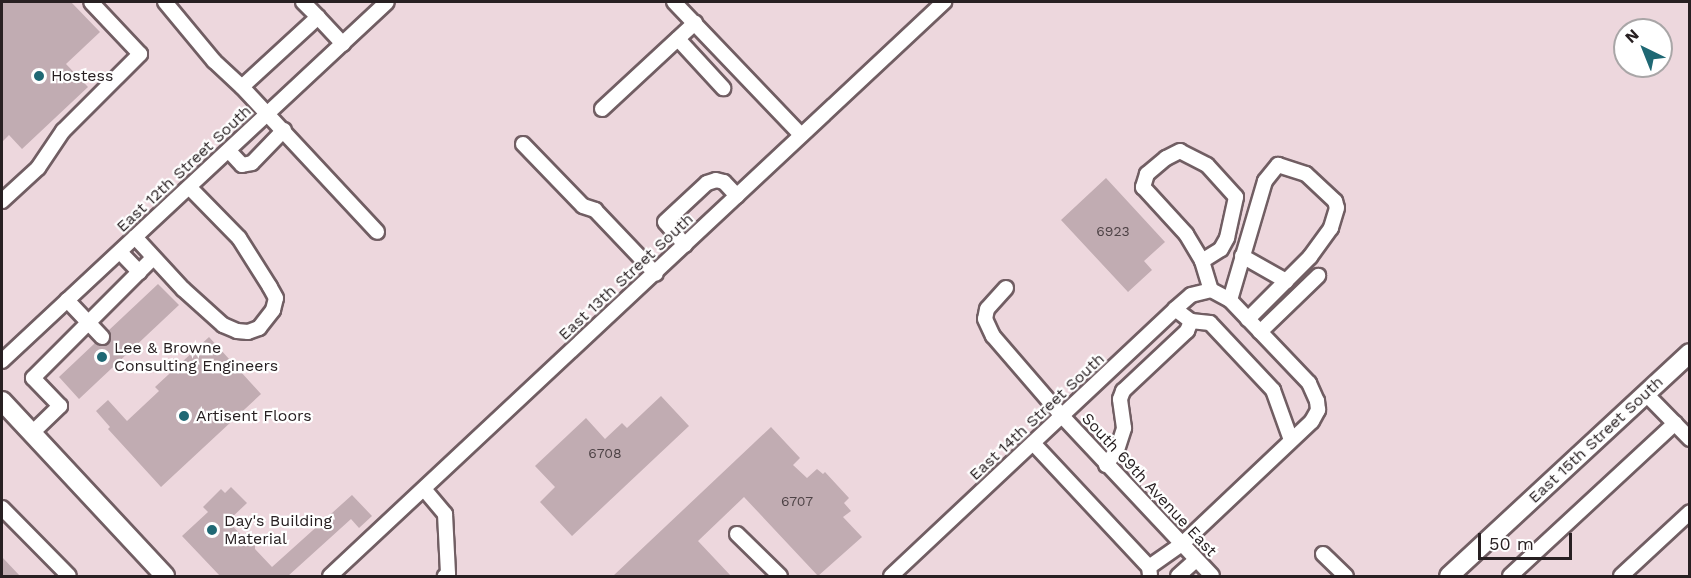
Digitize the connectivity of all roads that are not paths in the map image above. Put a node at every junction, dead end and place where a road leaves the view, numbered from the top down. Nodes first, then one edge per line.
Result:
1 (91, 2) edge
2 (165, 2) edge
3 (303, 2) edge
4 (387, 2) edge
5 (675, 2) edge
6 (935, 4) edge
7 (318, 17) junction
8 (695, 23) junction
9 (678, 39) junction
10 (343, 44) junction
11 (242, 87) junction
12 (723, 88) dead end
13 (602, 109) dead end
14 (268, 113) junction
15 (284, 130) junction
16 (801, 135) junction
17 (523, 144) dead end
18 (229, 151) junction
19 (189, 187) junction
20 (737, 196) junction
21 (2, 201) edge
22 (377, 232) dead end
23 (135, 237) junction
24 (685, 246) junction
25 (120, 252) junction
26 (1242, 256) junction
27 (153, 258) junction
28 (1202, 261) junction
29 (140, 272) junction
30 (656, 274) junction
31 (1318, 276) dead end
32 (1286, 281) junction
33 (1006, 288) dead end
34 (1211, 290) junction
35 (67, 300) junction
36 (1230, 300) junction
37 (1175, 309) junction
38 (1248, 319) junction
39 (1191, 321) junction
40 (90, 324) junction
41 (1260, 332) junction
42 (102, 337) dead end
43 (1689, 353) edge
44 (2, 361) edge
45 (1103, 377) junction
46 (1123, 391) junction
47 (1646, 394) junction
48 (2, 401) edge
49 (1062, 416) junction
50 (1675, 423) junction
51 (32, 433) junction
52 (1689, 439) edge
53 (1291, 440) junction
54 (1033, 443) junction
55 (1106, 465) junction
56 (424, 489) junction
57 (2, 508) edge
58 (1689, 512) edge
59 (736, 534) dead end
60 (1181, 545) junction
61 (1323, 554) dead end
62 (1196, 560) junction
63 (1150, 572) edge
64 (69, 576) edge
65 (165, 576) edge
66 (330, 576) edge
67 (445, 576) edge
68 (780, 576) edge
69 (891, 576) edge
70 (1178, 576) edge
71 (1212, 576) edge
72 (1347, 576) edge
73 (1449, 576) edge
74 (1510, 576) edge
75 (1621, 576) edge

1 - 21 street
2 - 11 street
3 - 7 street
4 - 10 street, East 12th Street South
5 - 8 street
6 - 16 street, East 13th Street South
7 - 10 street
7 - 11 street
8 - 9 street
8 - 16 street
9 - 12 street
9 - 13 street
10 - 14 street, East 12th Street South
11 - 14 street
14 - 15 street
14 - 18 street, East 12th Street South
15 - 18 street
15 - 22 street
16 - 20 street, East 13th Street South
17 - 30 street
18 - 19 street, East 12th Street South
19 - 23 street, East 12th Street South
19 - 27 street
20 - 24 street, East 13th Street South
20 - 24 street
23 - 25 street, East 12th Street South
23 - 27 street
24 - 30 street, East 13th Street South
25 - 29 street
25 - 35 street, East 12th Street South
26 - 32 street
26 - 32 street
26 - 36 street
27 - 29 street
28 - 28 street
28 - 34 street
29 - 40 street
30 - 56 street, East 13th Street South
31 - 41 street
32 - 38 street
33 - 49 street, South 69th Avenue East
34 - 36 street
34 - 37 street, East 14th Street South
35 - 40 street
35 - 44 street, East 12th Street South
36 - 38 street
37 - 39 street
37 - 45 street, East 14th Street South
38 - 41 street
39 - 46 street
39 - 53 street
40 - 42 street
40 - 51 street
41 - 53 street
43 - 47 main road, East 15th Street South
45 - 46 street
45 - 49 street, East 14th Street South
46 - 55 street
47 - 50 street
47 - 73 main road, East 15th Street South
48 - 51 main road
49 - 54 street, East 14th Street South
49 - 55 street, South 69th Avenue East
50 - 52 street
50 - 74 street
51 - 65 main road
53 - 60 street
54 - 63 street
54 - 69 street, East 14th Street South
55 - 60 street, South 69th Avenue East
56 - 66 street, East 13th Street South
56 - 67 street
57 - 64 street
58 - 75 street
59 - 68 street
60 - 62 street, South 69th Avenue East
60 - 63 street
61 - 72 street
62 - 70 street
62 - 71 street, South 69th Avenue East

